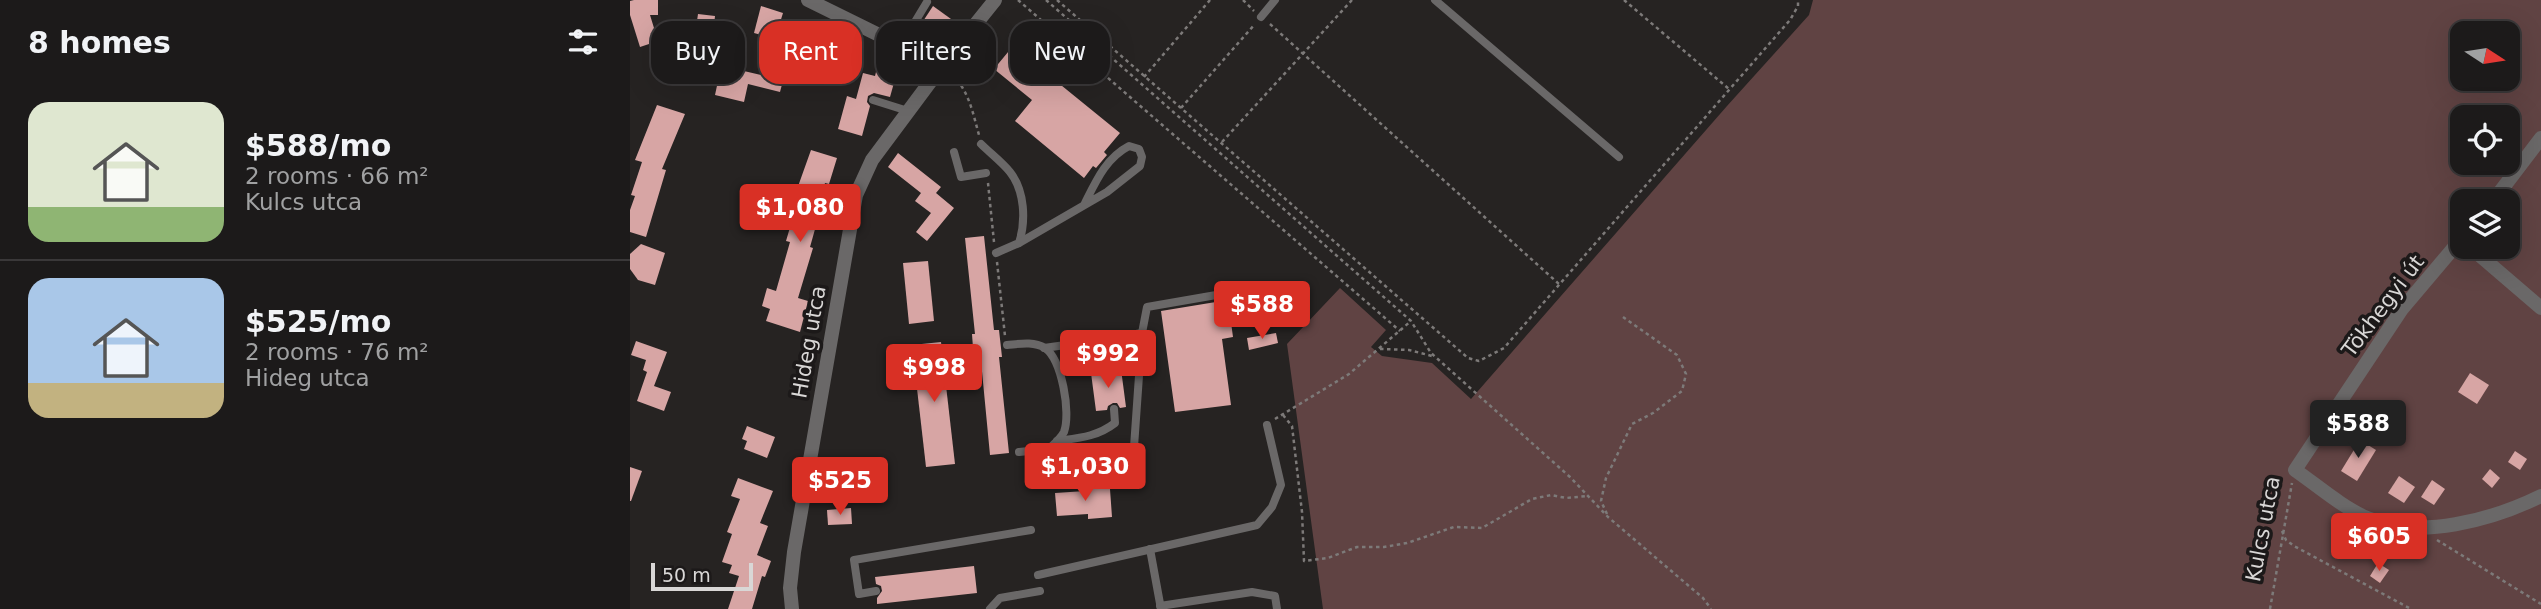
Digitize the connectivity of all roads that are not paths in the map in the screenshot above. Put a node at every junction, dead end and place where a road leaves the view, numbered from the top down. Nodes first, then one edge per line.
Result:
1 (808, 0) edge
2 (995, 0) edge
3 (1275, 0) edge
4 (1435, 0) edge
5 (927, 2) dead end
6 (1261, 17) road end
7 (916, 21) edge
8 (978, 21) edge
9 (876, 33) edge
10 (928, 84) edge
11 (873, 100) dead end
12 (908, 111) junction
13 (2541, 138) edge
14 (981, 144) road end
15 (954, 152) dead end
16 (1619, 157) dead end
17 (986, 173) road end
18 (2502, 189) edge
19 (1085, 203) junction
20 (1019, 243) junction
21 (996, 253) road end
22 (2450, 256) edge
23 (2485, 259) edge
24 (1245, 289) dead end
25 (2541, 307) edge
26 (1142, 333) junction
27 (1101, 340) junction
28 (1006, 345) road end
29 (1044, 348) junction
30 (1108, 371) dead end
31 (1114, 409) dead end
32 (1266, 425) road end
33 (1057, 441) junction
34 (1134, 447) junction
35 (1049, 449) junction
36 (1019, 452) dead end
37 (1079, 463) junction
38 (2295, 470) joint
39 (2541, 496) edge
40 (1031, 530) dead end
41 (1150, 549) junction
42 (1038, 575) dead end
43 (876, 591) dead end
44 (1040, 591) dead end
45 (1160, 607) edge
46 (792, 609) edge
47 (990, 609) edge
48 (1277, 609) edge

1 - 9 street
2 - 8 street, Hideg utca
3 - 6 lane
4 - 16 lane
5 - 7 lane
10 - 12 street, Hideg utca
11 - 12 lane
12 - 46 street, Hideg utca
13 - 18 street
14 - 20 lane
15 - 17 lane
19 - 19 lane
19 - 20 lane
20 - 21 lane
22 - 38 street, Tökhegyi út
23 - 25 street, Tökhegyi út
24 - 26 lane
26 - 27 lane
26 - 34 lane
27 - 29 lane
27 - 30 lane
28 - 29 lane
29 - 33 lane
31 - 33 lane
32 - 41 lane
33 - 35 lane
34 - 37 lane
34 - 37 lane
35 - 36 lane
35 - 37 lane
38 - 39 street, Kulcs utca
40 - 43 lane
41 - 42 lane
41 - 45 lane
44 - 47 lane
45 - 48 lane

